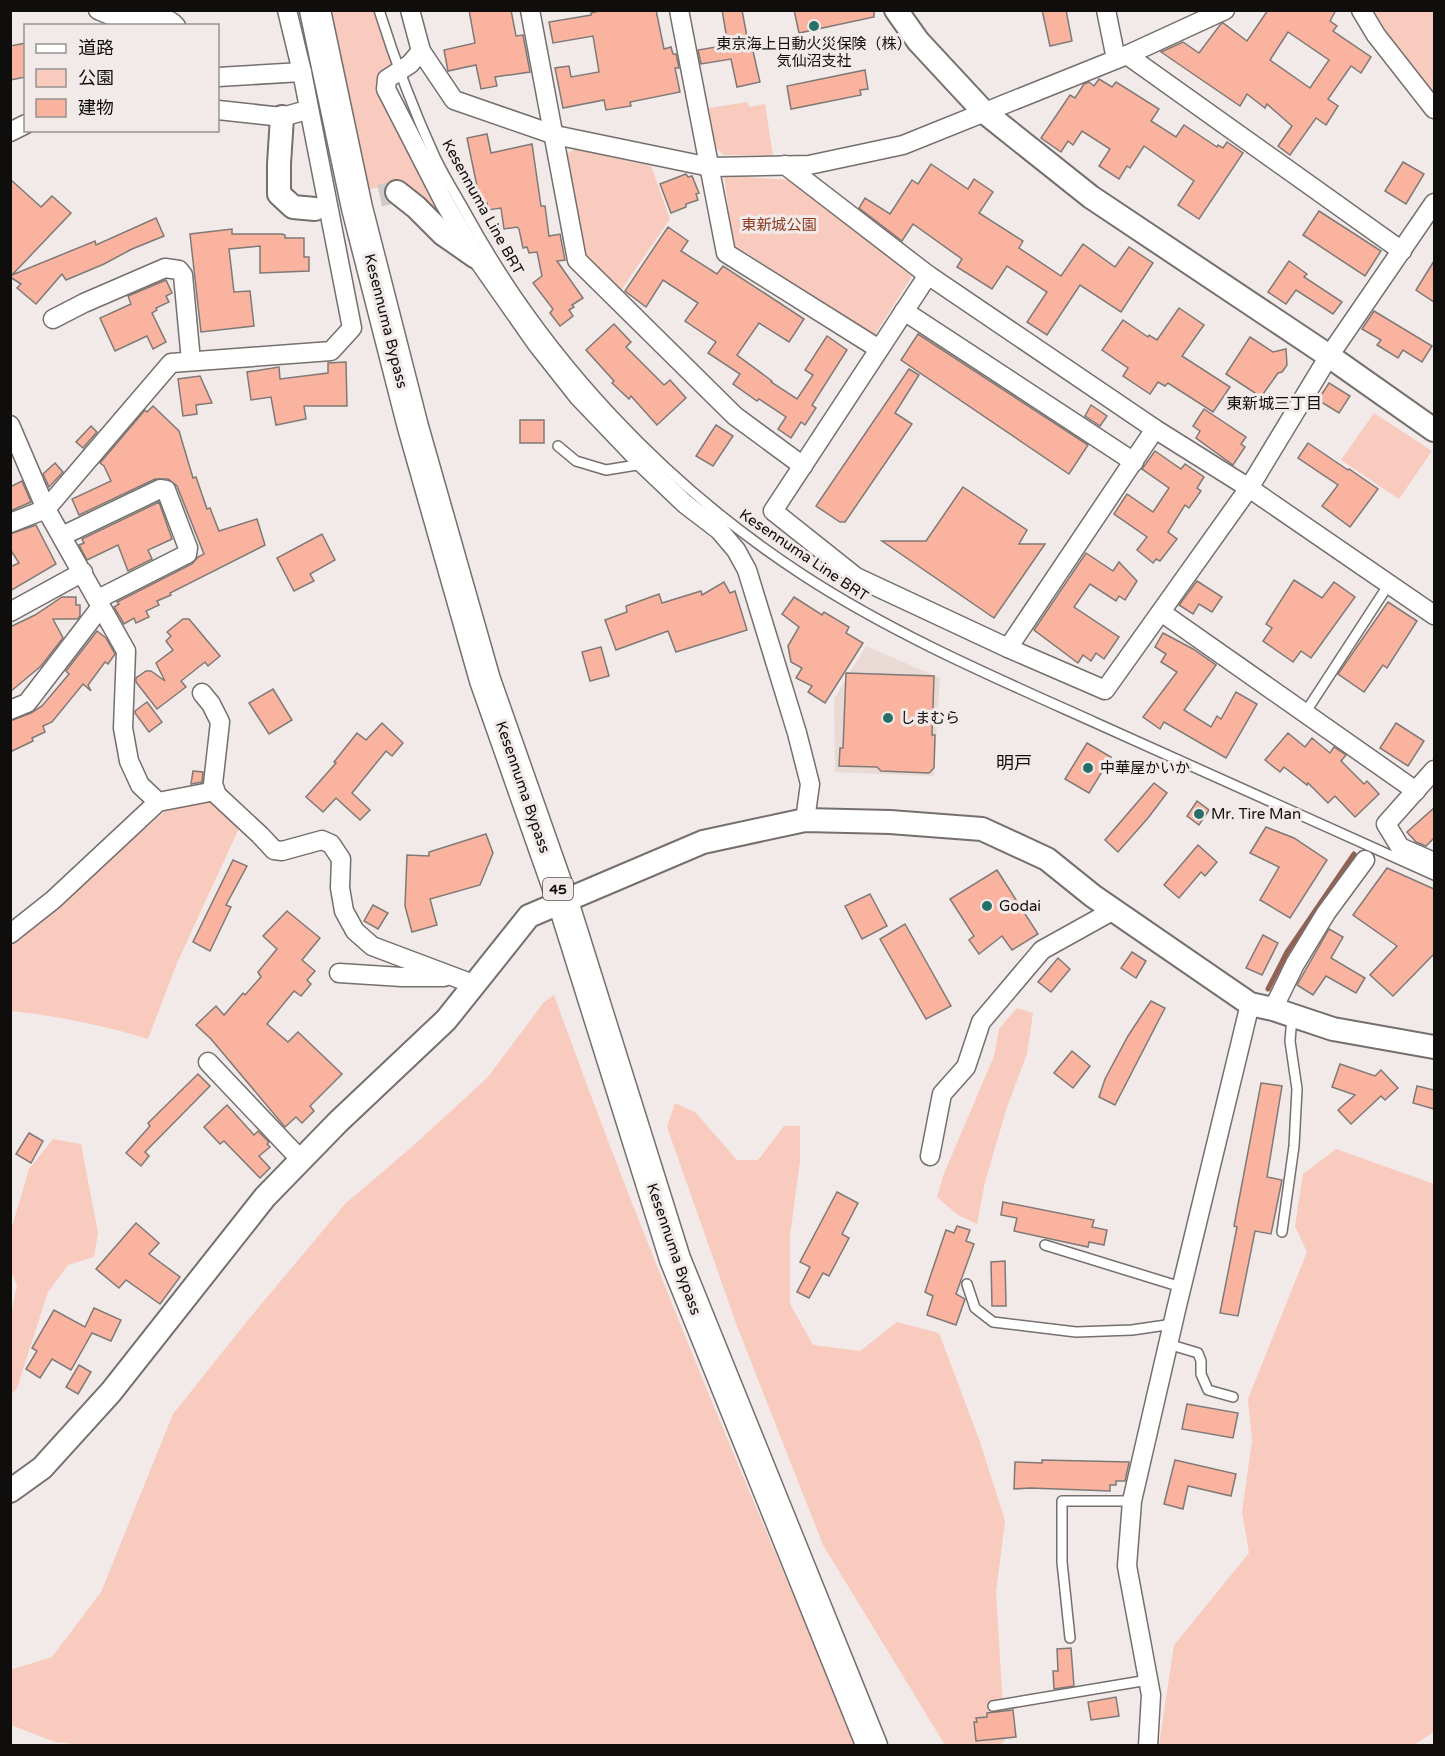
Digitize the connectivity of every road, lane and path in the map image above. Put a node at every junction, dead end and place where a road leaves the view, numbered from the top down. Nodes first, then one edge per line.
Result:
1 (98, 10) edge
2 (287, 10) edge
3 (315, 10) edge
4 (380, 10) edge
5 (410, 10) edge
6 (530, 10) edge
7 (679, 10) edge
8 (896, 10) edge
9 (1106, 10) edge
10 (1225, 10) edge
11 (1361, 10) edge
12 (175, 24) edge
13 (421, 51) junction
14 (1122, 57) junction
15 (399, 70) junction
16 (302, 72) junction
17 (219, 76) edge
18 (1434, 109) edge
19 (308, 110) junction
20 (219, 111) edge
21 (983, 111) junction
22 (282, 117) junction
23 (24, 125) edge
24 (10, 132) edge
25 (555, 135) junction
26 (785, 165) junction
27 (710, 167) junction
28 (397, 192) dead end
29 (1434, 203) edge
30 (315, 209) tunnel mouth
31 (1402, 251) junction
32 (476, 257) junction
33 (928, 275) junction
34 (904, 311) junction
35 (53, 320) dead end
36 (879, 349) junction
37 (1329, 356) junction
38 (192, 361) junction
39 (10, 425) edge
40 (1155, 429) junction
41 (1434, 430) edge
42 (558, 446) dead end
43 (1134, 462) junction
44 (644, 464) junction
45 (803, 465) junction
46 (1249, 488) junction
47 (46, 509) junction
48 (10, 523) edge
49 (62, 536) junction
50 (82, 572) junction
51 (1389, 584) junction
52 (99, 604) junction
53 (10, 612) edge
54 (1161, 612) junction
55 (1434, 615) edge
56 (1008, 648) junction
57 (202, 693) dead end
58 (10, 710) edge
59 (1305, 713) junction
60 (1434, 770) edge
61 (215, 791) junction
62 (1416, 791) junction
63 (158, 802) junction
64 (805, 820) junction
65 (1365, 860) dead end
66 (1434, 862) edge
67 (1434, 875) edge
68 (563, 902) junction
69 (1114, 910) junction
70 (10, 934) edge
71 (339, 973) dead end
72 (464, 981) junction
73 (1250, 1004) junction
74 (1283, 1012) junction
75 (1434, 1047) edge
76 (208, 1062) dead end
77 (930, 1156) dead end
78 (301, 1160) junction
79 (1282, 1232) dead end
80 (1045, 1245) dead end
81 (967, 1284) dead end
82 (1181, 1287) junction
83 (1173, 1324) junction
84 (1168, 1344) junction
85 (1233, 1397) dead end
86 (10, 1491) edge
87 (1132, 1501) junction
88 (1070, 1638) dead end
89 (1148, 1680) junction
90 (993, 1706) dead end
91 (872, 1746) edge
92 (1148, 1746) edge

1 - 12 street
2 - 16 street
3 - 68 highway, Kesennuma Bypass / 45
4 - 15 lane, Kesennuma Line BRT
5 - 13 street
6 - 25 street
7 - 27 street
8 - 21 street
9 - 14 street
10 - 14 street
11 - 18 street
13 - 15 street
13 - 25 street
14 - 21 street
14 - 31 street
15 - 32 street
15 - 67 lane, Kesennuma Line BRT
16 - 17 street
16 - 19 street
19 - 22 street
19 - 38 street
20 - 22 street
21 - 26 street
21 - 37 street
22 - 30 street
23 - 24 street
25 - 27 street
25 - 45 street
26 - 27 street
26 - 33 street
27 - 36 street
28 - 32 street
29 - 31 street
31 - 37 street
32 - 44 street
33 - 34 street
33 - 40 street
34 - 36 street
34 - 43 street
35 - 38 street
36 - 45 street
37 - 41 street
37 - 46 street
38 - 47 street
39 - 47 street
40 - 43 street
40 - 46 street
42 - 44 lane
43 - 56 street
44 - 64 street
45 - 56 street
46 - 51 street
46 - 54 street
47 - 48 street
47 - 49 street
49 - 50 street
49 - 52 street
50 - 52 street
50 - 53 street
51 - 55 street
51 - 59 lane
52 - 58 street
52 - 63 street
54 - 56 street
54 - 59 street
57 - 61 street
59 - 62 street
60 - 62 street
61 - 63 street
61 - 72 street
62 - 66 street
63 - 70 street
64 - 68 street
64 - 69 street
65 - 74 street
68 - 72 street
68 - 91 highway, Kesennuma Bypass / 45
69 - 73 street
69 - 77 street
71 - 72 street
72 - 78 street
73 - 74 street
73 - 82 street
74 - 75 street
74 - 79 lane
76 - 78 street
78 - 86 street
80 - 82 lane
81 - 83 lane
82 - 83 street
83 - 84 street
84 - 85 lane
84 - 87 street
87 - 88 lane
87 - 89 street
89 - 90 lane
89 - 92 street

